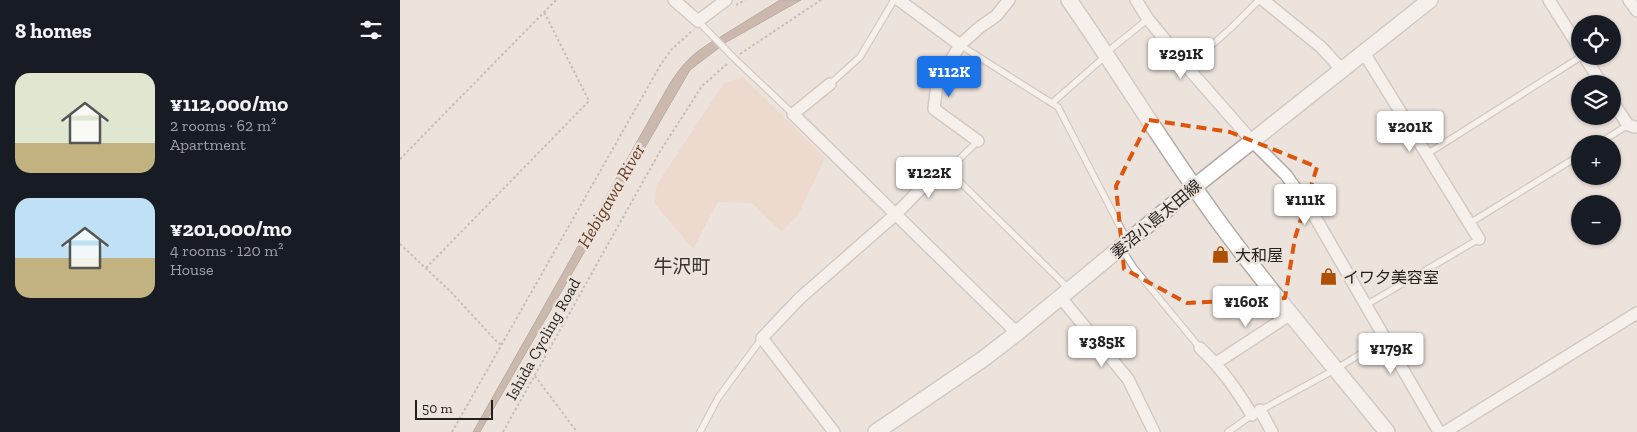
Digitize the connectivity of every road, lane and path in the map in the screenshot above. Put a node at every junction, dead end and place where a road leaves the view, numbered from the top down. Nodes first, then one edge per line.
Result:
1 (556, 0) edge
2 (674, 0) edge
3 (726, 0) edge
4 (821, 0) edge
5 (894, 0) edge
6 (899, 0) edge
7 (1009, 0) edge
8 (1069, 0) edge
9 (1136, 0) edge
10 (1259, 0) edge
11 (1430, 0) edge
12 (1549, 0) edge
13 (1629, 0) edge
14 (544, 12) junction
15 (1637, 12) edge
16 (1148, 19) junction
17 (701, 25) junction
18 (1571, 35) edge
19 (960, 45) junction
20 (1364, 53) junction
21 (1106, 54) junction
22 (732, 57) junction
23 (1571, 64) edge
24 (1186, 67) junction
25 (1342, 70) junction
26 (830, 84) joint
27 (1052, 103) junction
28 (1621, 112) edge
29 (793, 114) junction
30 (1634, 128) edge
31 (1618, 135) edge
32 (978, 141) joint
33 (1252, 141) junction
34 (1427, 154) junction
35 (400, 159) edge
36 (1571, 161) edge
37 (945, 168) junction
38 (1194, 187) junction
39 (896, 214) junction
40 (1470, 223) junction
41 (1479, 239) joint
42 (400, 244) edge
43 (1124, 245) junction
44 (426, 268) junction
45 (1066, 294) junction
46 (1366, 305) junction
47 (1637, 313) edge
48 (1291, 314) junction
49 (1017, 333) junction
50 (762, 338) junction
51 (1385, 339) junction
52 (502, 345) junction
53 (1200, 348) joint
54 (1216, 363) junction
55 (1336, 369) junction
56 (535, 376) junction
57 (1256, 413) junction
58 (452, 432) edge
59 (504, 432) edge
60 (577, 432) edge
61 (700, 432) edge
62 (834, 432) edge
63 (876, 432) edge
64 (1154, 432) edge
65 (1228, 432) edge
66 (1272, 432) edge
67 (1387, 432) edge
68 (1439, 432) edge
69 (1445, 432) edge

1 - 14 path
2 - 17 street
3 - 17 street
4 - 22 path, Ishida Cycling Road
5 - 26 lane
6 - 19 street
7 - 19 street
8 - 21 main road
9 - 16 street
10 - 24 lane
10 - 25 street
11 - 20 main road, 妻沼小島太田線
12 - 18 street
13 - 15 street
14 - 35 path
14 - 44 path
16 - 21 lane
16 - 24 street
17 - 22 lane
17 - 52 path
19 - 27 lane
19 - 32 street
20 - 25 main road, 妻沼小島太田線
20 - 34 street
21 - 27 lane
21 - 38 main road
22 - 29 lane
22 - 56 path, Ishida Cycling Road
23 - 34 lane
24 - 33 street
25 - 33 main road, 妻沼小島太田線
26 - 29 street
27 - 43 lane
28 - 30 street
29 - 39 street
30 - 31 lane
32 - 37 lane
33 - 38 main road, 妻沼小島太田線
33 - 46 street
34 - 40 street
36 - 40 lane
37 - 39 street
37 - 45 lane
38 - 43 main road, 妻沼小島太田線
38 - 48 main road
39 - 49 street
39 - 50 street
40 - 41 street
41 - 46 lane
42 - 44 path
43 - 45 main road, 妻沼小島太田線
43 - 53 lane
44 - 52 path
45 - 49 main road, 妻沼小島太田線
45 - 64 street
46 - 51 street
47 - 69 street
48 - 54 street
48 - 55 main road
49 - 63 main road, 妻沼小島太田線
50 - 61 lane
50 - 62 street
51 - 55 lane
51 - 68 street
52 - 58 path
53 - 54 street
54 - 57 street
55 - 57 lane
55 - 67 main road
56 - 59 path, Ishida Cycling Road
56 - 60 path
57 - 65 lane
57 - 66 street

